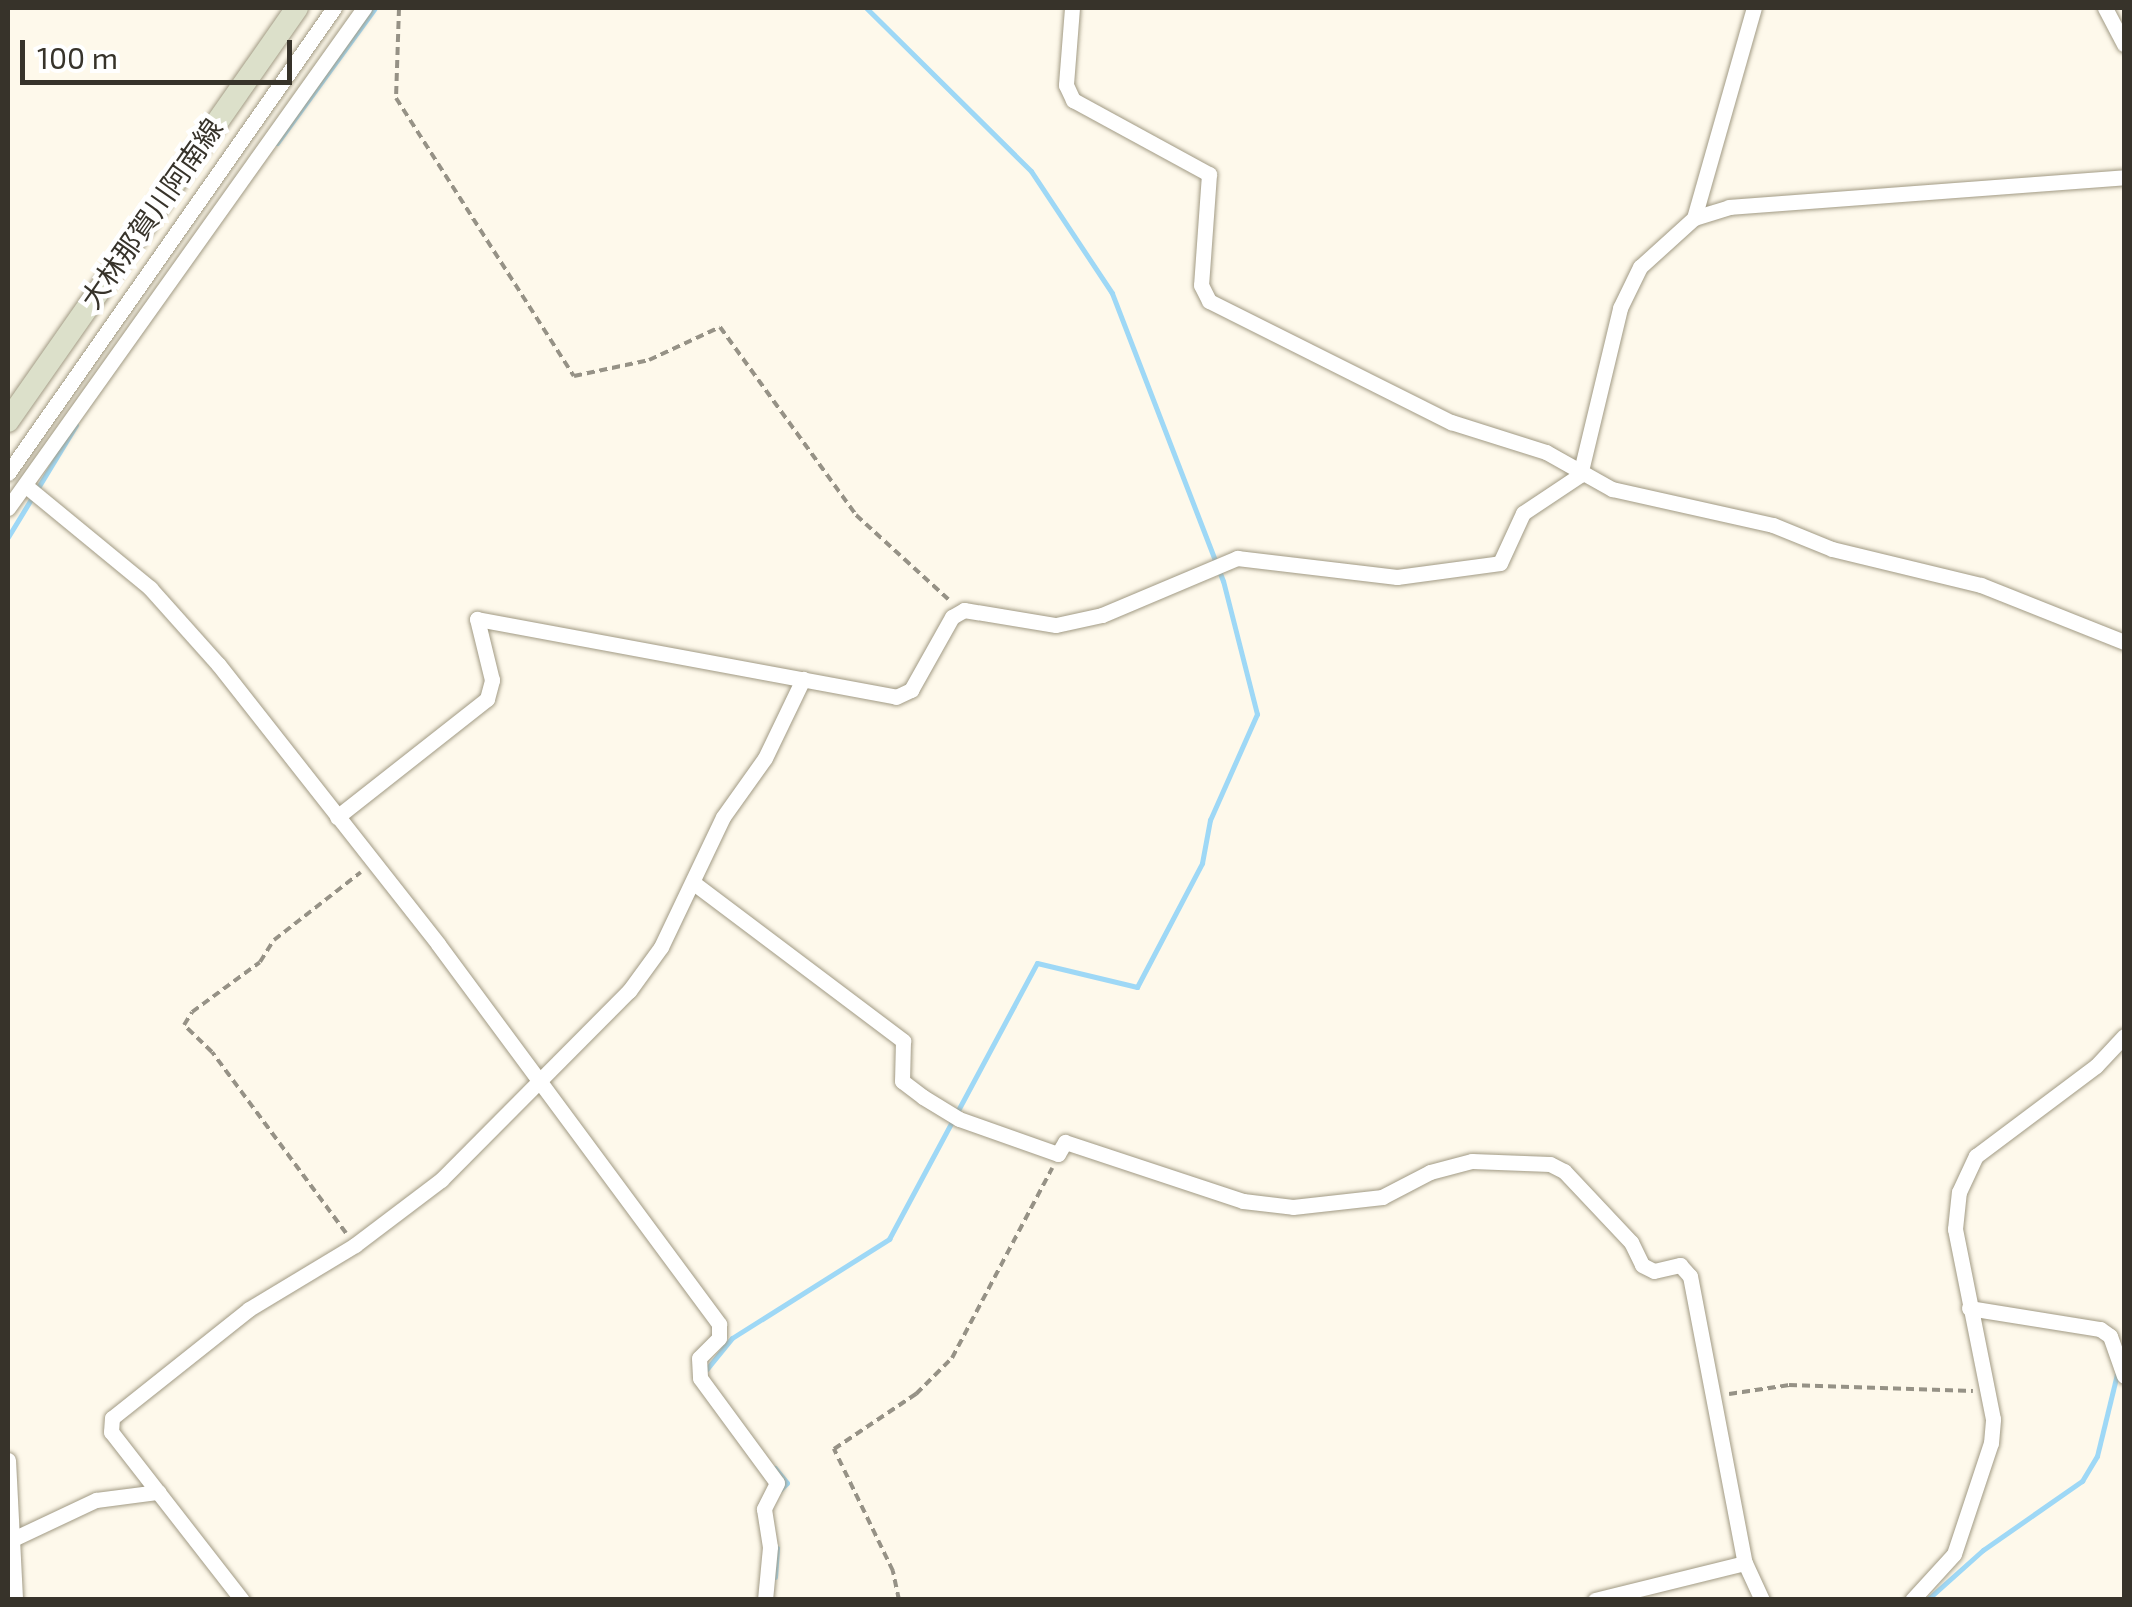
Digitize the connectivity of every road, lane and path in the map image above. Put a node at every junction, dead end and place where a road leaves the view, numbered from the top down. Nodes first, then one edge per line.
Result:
1 (298, 8) edge
2 (334, 8) edge
3 (364, 8) edge
4 (399, 8) edge
5 (1072, 8) edge
6 (1754, 8) edge
7 (2105, 8) edge
8 (2120, 22) edge
9 (2124, 44) edge
10 (2124, 177) edge
11 (1694, 218) junction
12 (8, 420) edge
13 (8, 474) edge
14 (1580, 475) junction
15 (26, 486) junction
16 (8, 508) edge
17 (964, 610) junction
18 (2124, 642) edge
19 (803, 679) junction
20 (337, 817) junction
21 (373, 863) junction
22 (694, 884) junction
23 (2124, 1036) edge
24 (539, 1086) junction
25 (1058, 1154) junction
26 (355, 1245) junction
27 (1969, 1308) junction
28 (2124, 1376) edge
29 (1988, 1390) junction
30 (1710, 1400) junction
31 (8, 1460) edge
32 (158, 1492) junction
33 (13, 1539) junction
34 (1745, 1563) junction
35 (14, 1600) edge
36 (242, 1600) edge
37 (765, 1600) edge
38 (898, 1600) edge
39 (1595, 1600) edge
40 (1762, 1600) edge
41 (1912, 1600) edge

1 - 12 main road, 大林那賀川阿南線
2 - 13 street
3 - 15 street
4 - 17 path
5 - 14 street
6 - 11 street
7 - 8 street
8 - 9 street
10 - 11 street
11 - 14 street
14 - 17 street
14 - 18 street
15 - 16 street
15 - 20 street
17 - 19 street
19 - 20 street
19 - 22 street
20 - 21 street
21 - 24 street
21 - 26 path
22 - 24 street
22 - 25 street
23 - 27 street
24 - 26 street
24 - 37 street
25 - 30 street
25 - 38 path
26 - 32 street
27 - 28 street
27 - 29 street
29 - 30 path
29 - 41 street
30 - 34 street
31 - 33 street
32 - 33 street
32 - 36 street
33 - 35 street
34 - 39 street
34 - 40 street

